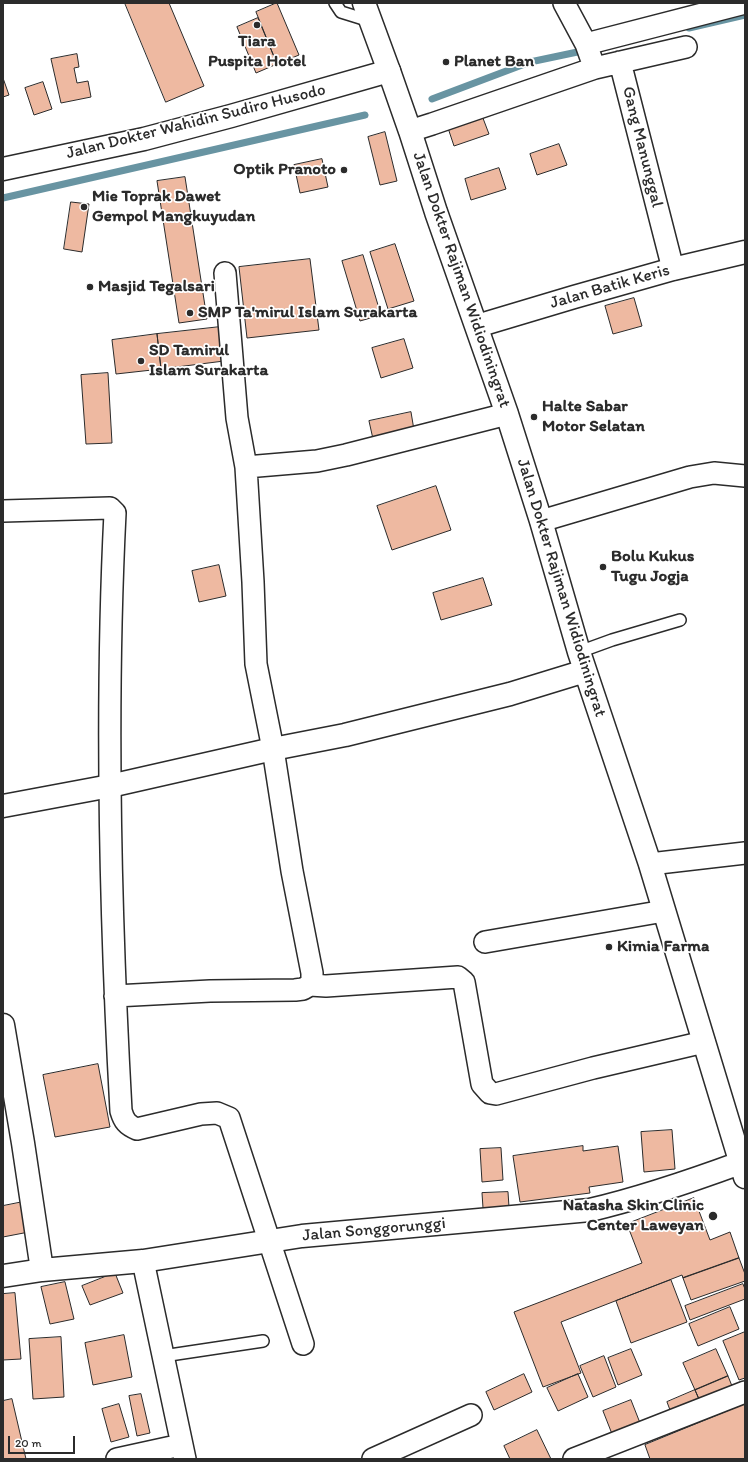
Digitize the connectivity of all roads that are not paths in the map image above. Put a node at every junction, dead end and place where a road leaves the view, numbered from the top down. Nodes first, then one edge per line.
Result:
1 (335, 3) edge
2 (564, 3) edge
3 (745, 3) edge
4 (367, 12) edge
5 (686, 47) dead end
6 (590, 54) junction
7 (620, 62) junction
8 (389, 71) junction
9 (410, 131) junction
10 (3, 169) edge
11 (745, 252) edge
12 (673, 268) junction
13 (225, 273) dead end
14 (477, 326) junction
15 (507, 414) junction
16 (246, 467) junction
17 (745, 476) edge
18 (3, 511) edge
19 (541, 521) junction
20 (680, 620) dead end
21 (582, 661) junction
22 (273, 749) junction
23 (110, 786) junction
24 (3, 806) edge
25 (745, 853) edge
26 (650, 864) junction
27 (664, 911) junction
28 (485, 942) dead end
29 (310, 985) junction
30 (115, 996) junction
31 (4, 1038) edge
32 (704, 1042) junction
33 (743, 1170) edge
34 (270, 1241) junction
35 (142, 1261) junction
36 (42, 1270) junction
37 (3, 1276) edge
38 (263, 1341) dead end
39 (303, 1344) dead end
40 (163, 1356) junction
41 (745, 1392) edge
42 (471, 1415) dead end
43 (183, 1452) edge
44 (117, 1459) edge
45 (373, 1459) edge
46 (574, 1459) edge

1 - 4 lane
2 - 6 street
3 - 6 street
4 - 8 street, Jalan Dokter Rajiman Widiodiningrat
5 - 7 street
6 - 7 street
6 - 9 street
7 - 12 street, Gang Manunggal
8 - 9 street, Jalan Dokter Rajiman Widiodiningrat
8 - 10 street, Jalan Dokter Wahidin Sudiro Husodo
9 - 14 street, Jalan Dokter Rajiman Widiodiningrat
11 - 12 street, Jalan Batik Keris
12 - 14 street, Jalan Batik Keris
13 - 16 street
14 - 15 street, Jalan Dokter Rajiman Widiodiningrat
15 - 16 street
15 - 19 street, Jalan Dokter Rajiman Widiodiningrat
16 - 22 street
17 - 19 street
18 - 23 street
19 - 21 street, Jalan Dokter Rajiman Widiodiningrat
20 - 21 lane
21 - 22 street
21 - 26 street, Jalan Dokter Rajiman Widiodiningrat
22 - 23 street
22 - 29 street
23 - 24 street
23 - 30 street
25 - 26 street
26 - 27 street, Jalan Dokter Rajiman Widiodiningrat
27 - 28 street
27 - 32 street, Jalan Dokter Rajiman Widiodiningrat
29 - 30 street
29 - 32 street
30 - 34 street
31 - 36 street
32 - 33 street, Jalan Dokter Rajiman Widiodiningrat
33 - 34 street, Jalan Songgorunggi
34 - 35 street, Jalan Songgorunggi
34 - 39 street
35 - 36 street, Jalan Songgorunggi
35 - 40 street
36 - 37 street, Jalan Songgorunggi
38 - 40 lane
40 - 43 street
41 - 46 street
42 - 45 street
43 - 44 street

